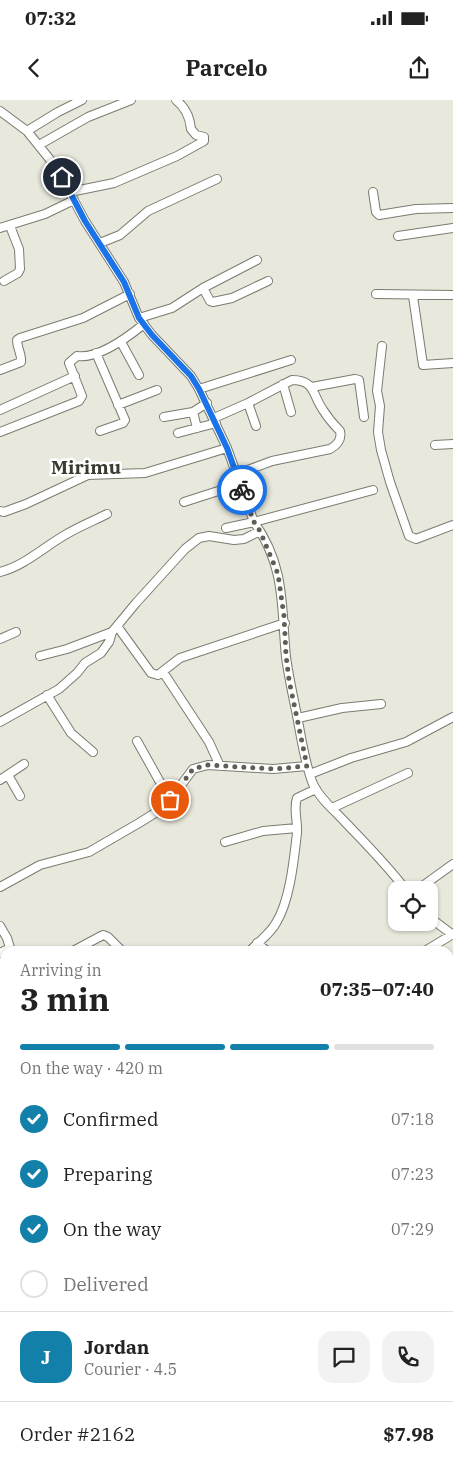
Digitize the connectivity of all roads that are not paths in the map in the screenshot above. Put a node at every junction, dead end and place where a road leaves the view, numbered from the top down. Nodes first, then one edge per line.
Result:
1 (82, 100) edge
2 (131, 100) edge
3 (176, 100) edge
4 (0, 111) edge
5 (27, 131) junction
6 (39, 145) junction
7 (217, 179) dead end
8 (70, 192) junction
9 (373, 192) dead end
10 (74, 200) junction
11 (453, 208) edge
12 (10, 226) junction
13 (0, 228) edge
14 (453, 228) edge
15 (398, 236) dead end
16 (100, 244) junction
17 (257, 260) dead end
18 (4, 281) dead end
19 (268, 281) dead end
20 (203, 288) junction
21 (130, 294) junction
22 (376, 294) dead end
23 (453, 295) edge
24 (412, 296) junction
25 (142, 321) junction
26 (122, 342) junction
27 (382, 346) dead end
28 (96, 353) junction
29 (291, 360) dead end
30 (453, 363) edge
31 (0, 370) edge
32 (139, 375) dead end
33 (74, 376) junction
34 (283, 384) junction
35 (312, 387) junction
36 (199, 389) junction
37 (157, 390) dead end
38 (207, 403) junction
39 (248, 403) junction
40 (118, 405) junction
41 (0, 410) edge
42 (192, 412) junction
43 (291, 412) dead end
44 (164, 417) dead end
45 (364, 417) dead end
46 (215, 420) junction
47 (256, 426) dead end
48 (197, 428) junction
49 (100, 431) dead end
50 (0, 432) edge
51 (178, 433) dead end
52 (453, 444) edge
53 (435, 445) dead end
54 (227, 448) junction
55 (237, 474) junction
56 (240, 484) junction
57 (373, 490) dead end
58 (184, 502) dead end
59 (0, 512) edge
60 (107, 514) dead end
61 (254, 522) junction
62 (453, 525) edge
63 (226, 528) dead end
64 (260, 531) junction
65 (0, 572) edge
66 (284, 622) junction
67 (115, 629) junction
68 (16, 632) dead end
69 (0, 639) edge
70 (40, 656) dead end
71 (163, 672) junction
72 (47, 695) junction
73 (381, 704) dead end
74 (453, 717) edge
75 (298, 718) junction
76 (0, 722) edge
77 (137, 741) dead end
78 (93, 752) dead end
79 (24, 764) dead end
80 (220, 766) junction
81 (309, 770) junction
82 (408, 773) dead end
83 (8, 775) junction
84 (0, 780) edge
85 (316, 789) junction
86 (20, 796) dead end
87 (170, 800) junction
88 (332, 808) junction
89 (297, 828) junction
90 (225, 842) dead end
91 (453, 864) edge
92 (399, 881) edge
93 (429, 881) edge
94 (0, 887) edge
95 (438, 924) edge
96 (0, 926) edge
97 (453, 935) edge
98 (257, 943) junction
99 (9, 946) edge
100 (82, 946) edge
101 (117, 946) edge
102 (254, 946) edge
103 (261, 946) edge
104 (434, 946) edge

1 - 5 street
2 - 6 street
3 - 8 street
4 - 5 street
5 - 6 street
6 - 8 street
7 - 16 street
8 - 10 street
9 - 11 street
10 - 12 street
10 - 16 street
12 - 13 street
12 - 18 street
14 - 15 street
16 - 21 street
17 - 20 street
19 - 20 street
20 - 25 street
21 - 25 street
21 - 31 street
22 - 24 street
23 - 24 street
24 - 30 street
25 - 26 street
25 - 36 street
26 - 28 street
26 - 32 street
27 - 62 street
28 - 33 street
28 - 40 street
29 - 36 street
33 - 41 street
33 - 50 street
34 - 35 street
34 - 39 street
34 - 43 street
35 - 45 street
35 - 55 street
36 - 38 street
37 - 40 street
38 - 42 street
38 - 46 street
39 - 46 street
39 - 47 street
40 - 49 street
42 - 44 street
42 - 48 street
46 - 48 street
46 - 54 street
48 - 51 street
52 - 53 street
54 - 55 street
54 - 59 street
55 - 56 street
56 - 58 street
56 - 61 street
57 - 61 street
60 - 65 street
61 - 63 street
61 - 64 street
64 - 66 street
64 - 67 street
66 - 71 street
66 - 75 street
67 - 70 street
67 - 71 street
67 - 72 street
68 - 69 street
71 - 80 street
72 - 76 street
72 - 78 street
73 - 75 street
74 - 81 street
75 - 81 street
77 - 87 street
79 - 83 street
80 - 81 street
80 - 87 street
81 - 85 street
82 - 88 street
83 - 84 street
83 - 86 street
85 - 88 street
85 - 89 street
87 - 94 street
88 - 92 street
89 - 90 street
89 - 98 street
91 - 93 street
95 - 97 street
96 - 99 street
97 - 104 street
98 - 102 street
98 - 103 street
100 - 101 street

